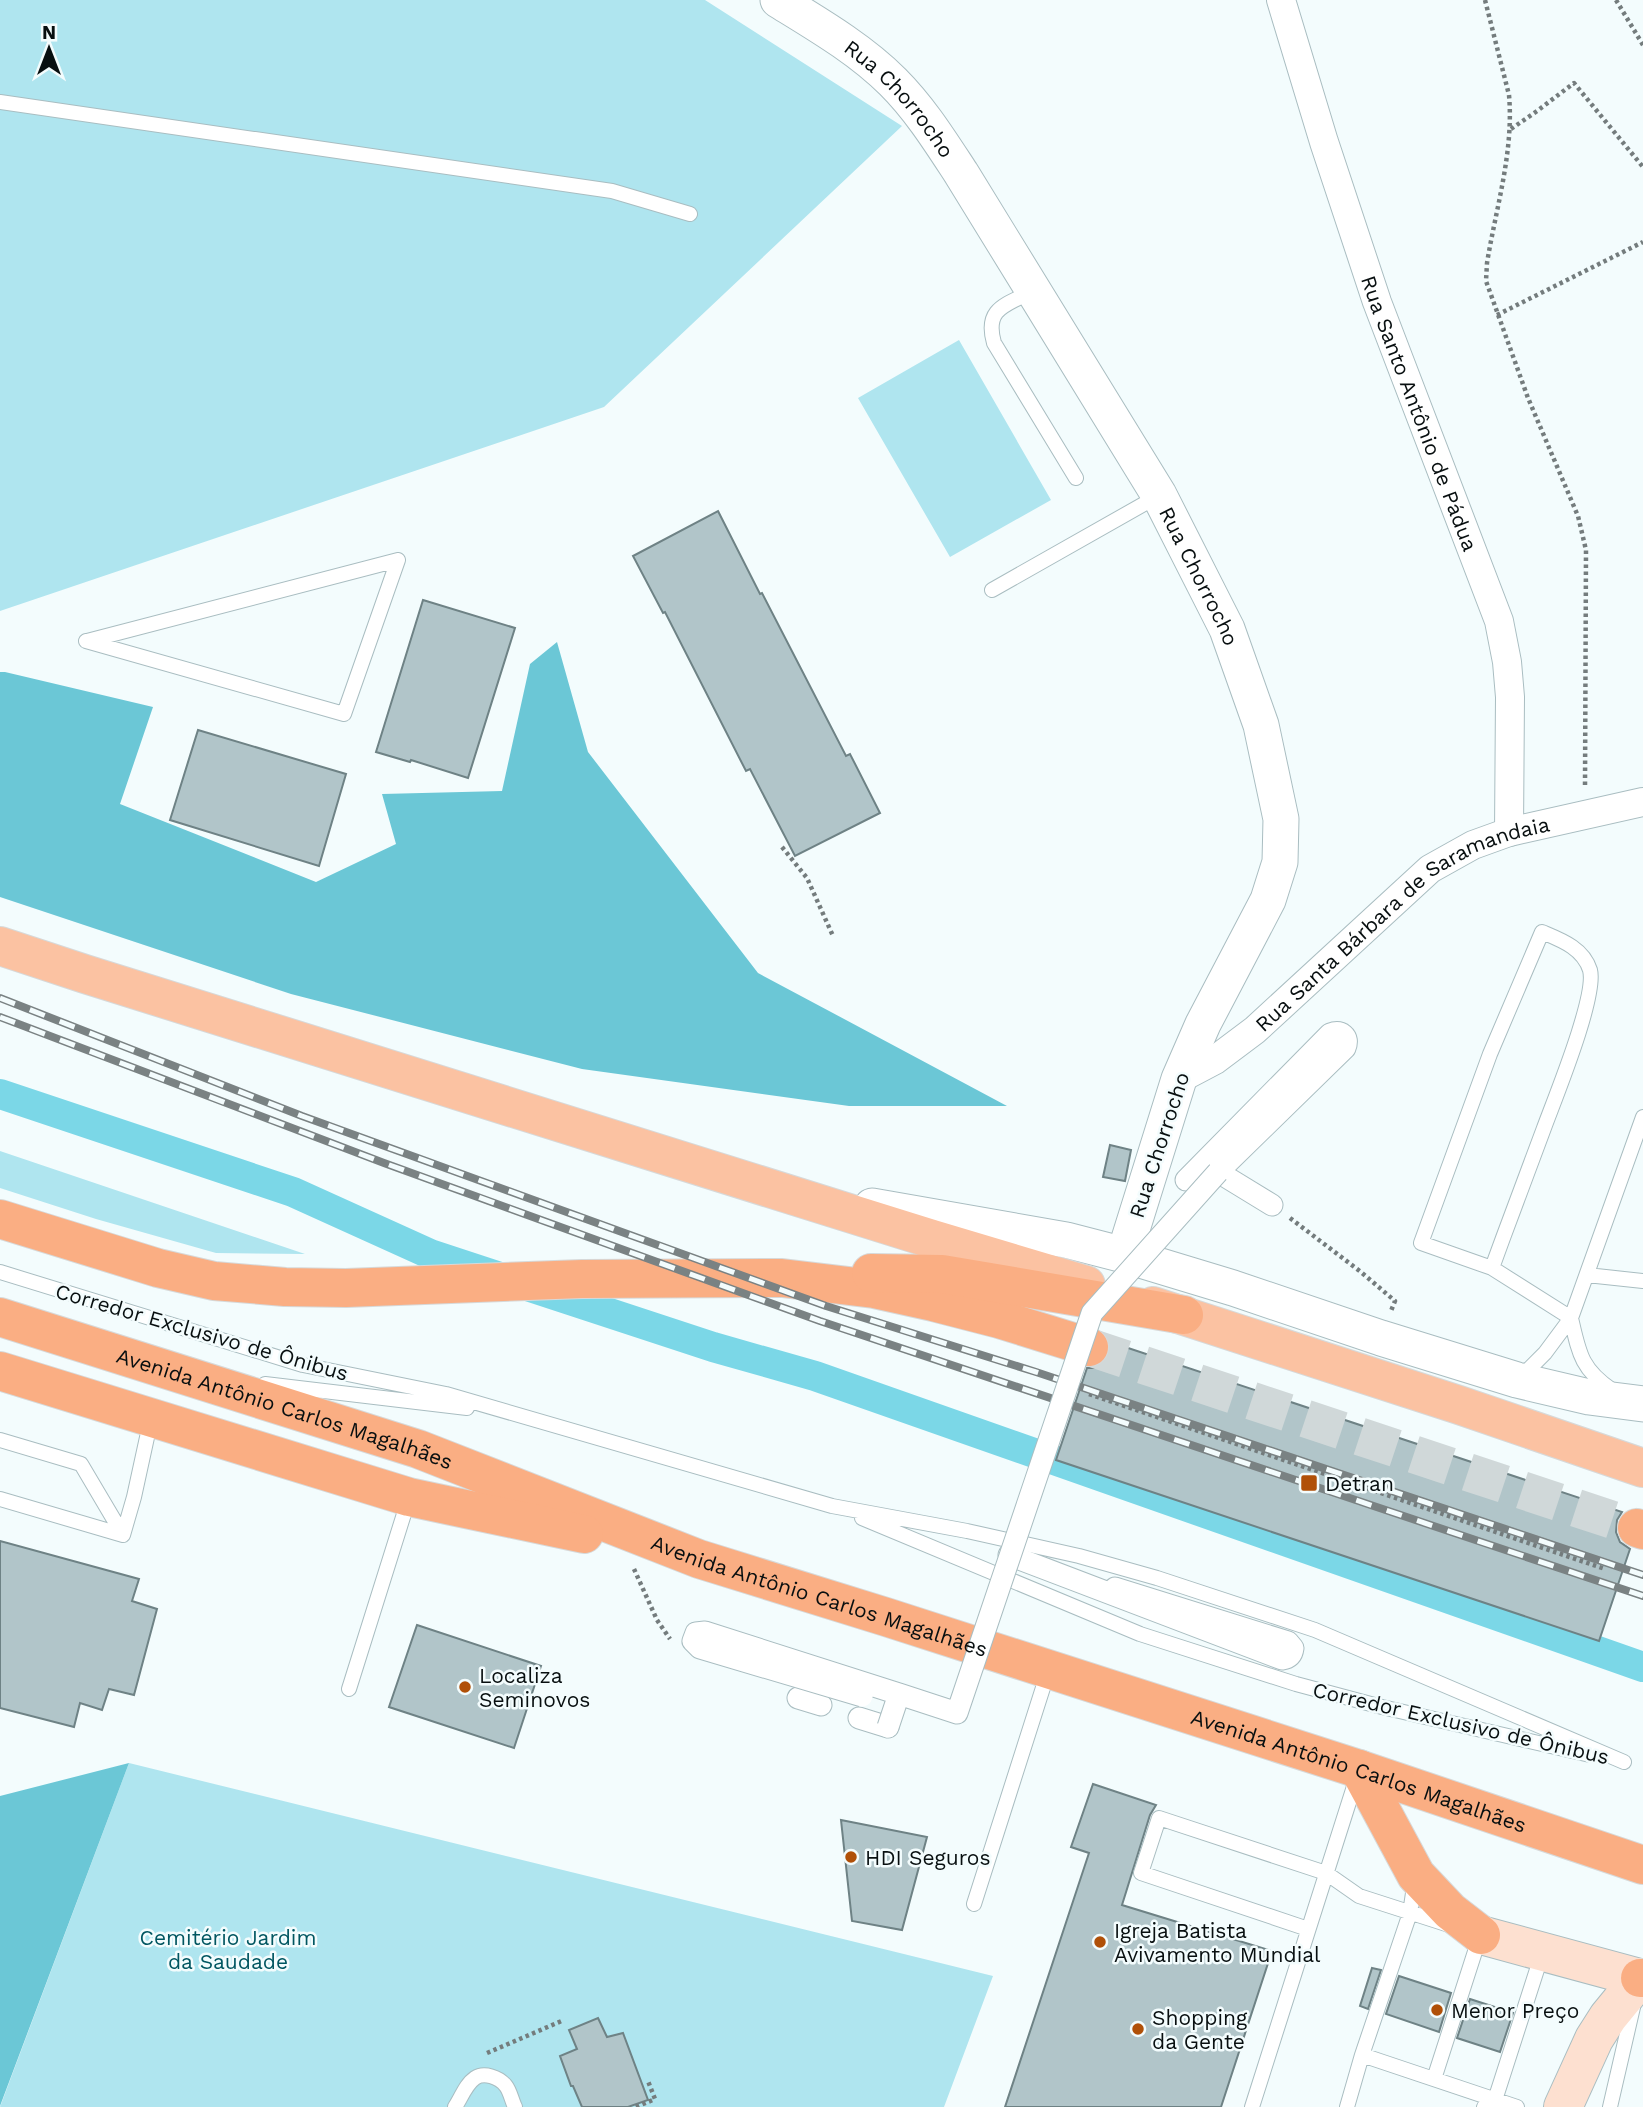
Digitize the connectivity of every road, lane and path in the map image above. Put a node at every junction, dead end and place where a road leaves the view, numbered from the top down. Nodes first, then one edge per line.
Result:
1 (778, 0) edge
2 (1281, 0) edge
3 (1485, 0) edge
4 (1616, 0) edge
5 (1643, 46) edge
6 (0, 102) edge
7 (1510, 129) junction
8 (1643, 167) edge
9 (690, 214) dead end
10 (1643, 242) edge
11 (1032, 291) junction
12 (1497, 315) junction
13 (1076, 478) dead end
14 (1159, 495) junction
15 (398, 560) joint
16 (992, 590) dead end
17 (1643, 802) edge
18 (1585, 815) junction
19 (1508, 832) junction
20 (782, 847) dead end
21 (833, 936) dead end
22 (0, 946) edge
23 (1179, 1079) junction
24 (1643, 1117) edge
25 (1218, 1172) junction
26 (1186, 1180) dead end
27 (767, 1188) junction
28 (1272, 1205) joint
29 (0, 1219) edge
30 (1124, 1255) junction
31 (1492, 1268) junction
32 (0, 1272) edge
33 (1587, 1275) junction
34 (782, 1278) junction
35 (1643, 1281) edge
36 (1184, 1315) junction
37 (0, 1317) edge
38 (1571, 1318) junction
39 (1381, 1338) junction
40 (1089, 1347) tunnel mouth
41 (0, 1371) edge
42 (184, 1375) junction
43 (1517, 1380) junction
44 (1071, 1388) junction
45 (1637, 1403) edge
46 (151, 1418) junction
47 (527, 1418) junction
48 (0, 1440) edge
49 (1643, 1468) edge
50 (409, 1497) junction
51 (0, 1499) edge
52 (832, 1506) junction
53 (123, 1535) junction
54 (1009, 1555) junction
55 (699, 1559) junction
56 (1605, 1569) dead end
57 (1115, 1588) dead end
58 (1049, 1669) junction
59 (349, 1689) dead end
60 (899, 1694) junction
61 (862, 1696) dead end
62 (798, 1698) dead end
63 (821, 1705) dead end
64 (859, 1718) dead end
65 (1359, 1769) junction
66 (1643, 1865) edge
67 (1326, 1873) junction
68 (1416, 1875) junction
69 (974, 1904) dead end
70 (1410, 1913) junction
71 (1308, 1928) junction
72 (1481, 1936) junction
73 (1542, 1953) junction
74 (1585, 1964) junction
75 (1642, 1978) edge
76 (564, 2020) dead end
77 (1594, 2039) junction
78 (1362, 2055) junction
79 (486, 2075) junction
80 (1434, 2079) junction
81 (648, 2081) dead end
82 (1489, 2104) edge
83 (455, 2107) edge
84 (515, 2107) edge
85 (636, 2107) edge
86 (1252, 2107) edge
87 (1347, 2107) edge
88 (1517, 2107) edge
89 (1563, 2107) edge
90 (1611, 2107) edge

1 - 11 street, Rua Chorrocho
2 - 19 street, Rua Santo Antônio de Pádua
3 - 7 path
4 - 5 path
6 - 9 lane
7 - 8 path
7 - 12 path
10 - 12 path
11 - 13 lane
11 - 14 street, Rua Chorrocho
12 - 18 path
14 - 16 lane
14 - 23 street, Rua Chorrocho
15 - 15 lane
17 - 18 street, Rua Santa Bárbara de Saramandaia
18 - 19 street, Rua Santa Bárbara de Saramandaia
19 - 23 street, Rua Santa Bárbara de Saramandaia
20 - 21 path
22 - 27 main road
23 - 30 street, Rua Chorrocho
24 - 33 lane
25 - 26 street
25 - 28 street
25 - 44 street, bridge
27 - 30 street
27 - 36 main road
28 - 39 path
29 - 34 highway
30 - 39 street
31 - 31 lane
31 - 38 lane
32 - 47 lane, Corredor Exclusivo de Ônibus
33 - 35 lane
33 - 38 lane
34 - 36 highway
34 - 40 highway
36 - 49 main road
37 - 42 highway, Avenida Antônio Carlos Magalhães
38 - 43 lane
38 - 45 lane
39 - 43 street
41 - 46 highway
42 - 47 lane, Corredor Exclusivo de Ônibus
42 - 55 highway, Avenida Antônio Carlos Magalhães
43 - 45 street
44 - 54 street, bridge
44 - 56 path
46 - 50 highway
46 - 53 lane
47 - 52 lane, Corredor Exclusivo de Ônibus
48 - 53 lane
50 - 55 highway
50 - 59 lane
51 - 53 lane
52 - 52 lane, Corredor Exclusivo de Ônibus
54 - 57 street
54 - 60 street, bridge
55 - 58 highway, Avenida Antônio Carlos Magalhães
58 - 65 highway, Avenida Antônio Carlos Magalhães
58 - 69 lane
60 - 61 street, bridge
60 - 64 street, bridge
62 - 63 street
65 - 66 highway, Avenida Antônio Carlos Magalhães
65 - 67 lane
65 - 68 highway
67 - 70 lane
67 - 71 lane
67 - 71 lane
68 - 70 lane
68 - 72 highway
70 - 72 lane
70 - 78 lane
71 - 86 lane
72 - 73 main road
72 - 80 lane
73 - 74 main road
73 - 82 lane
74 - 75 main road
74 - 77 main road
75 - 77 main road
75 - 90 lane
76 - 79 path
77 - 89 main road
78 - 80 lane
78 - 87 lane
79 - 83 lane
79 - 84 lane
80 - 82 lane
81 - 85 path
82 - 88 lane

